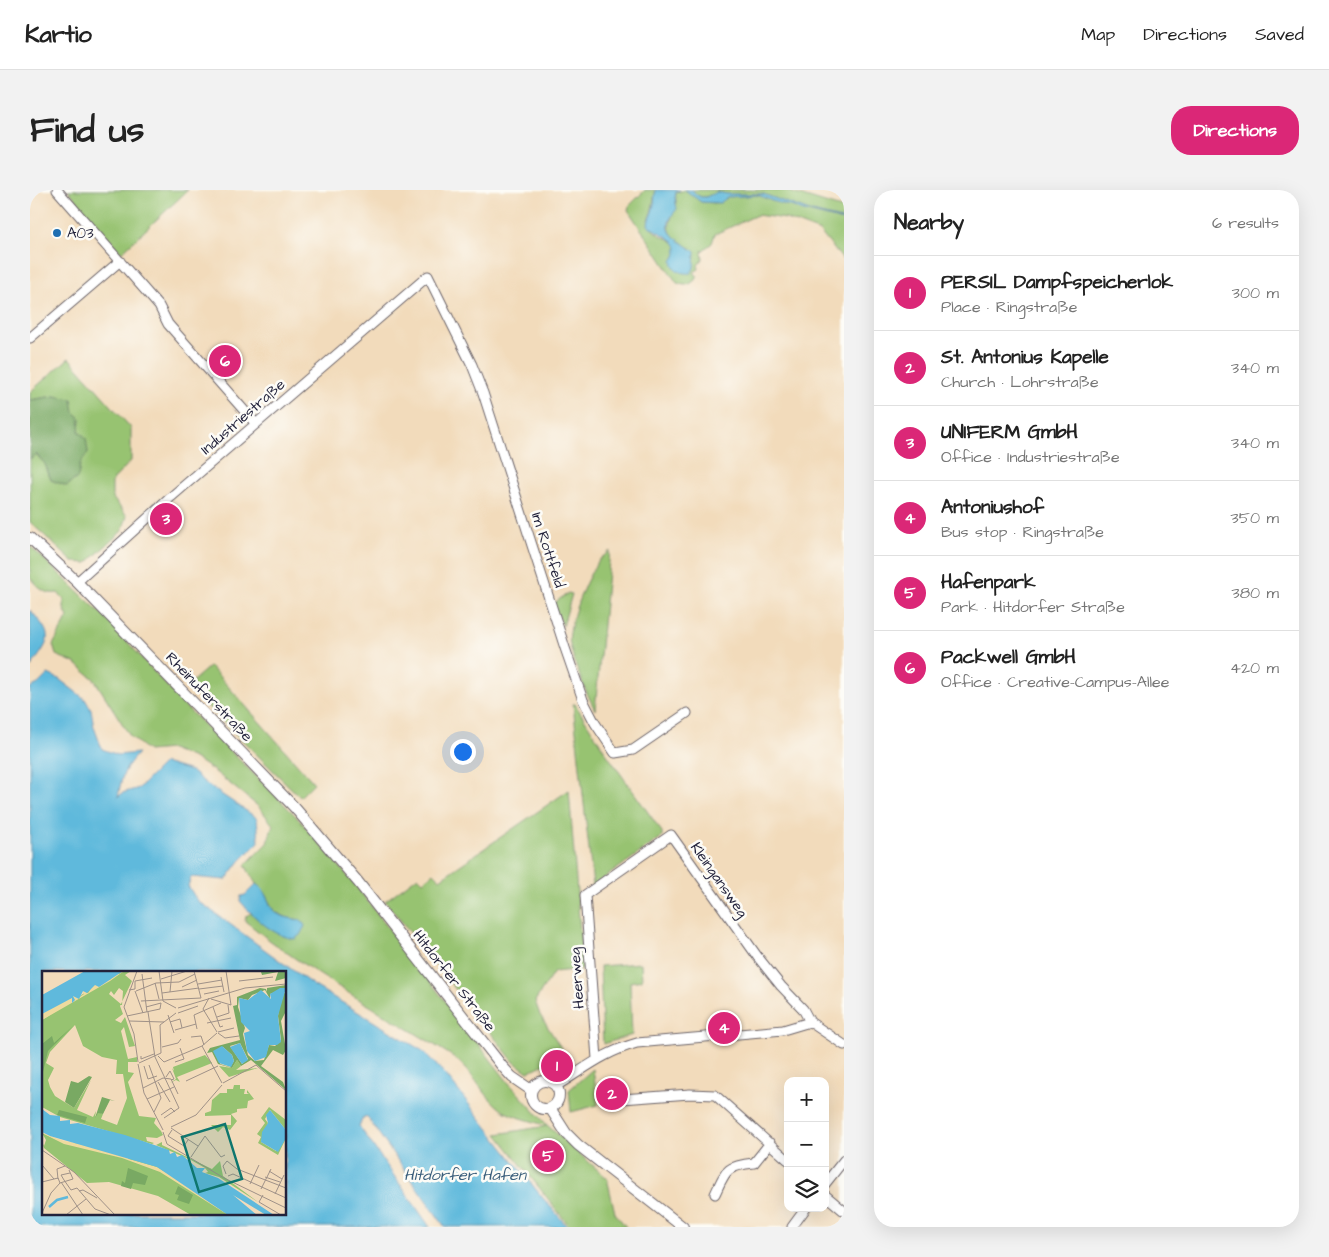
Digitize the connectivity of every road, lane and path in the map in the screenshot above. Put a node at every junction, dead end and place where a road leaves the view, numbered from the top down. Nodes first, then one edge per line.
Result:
1 (57, 190) edge
2 (120, 261) junction
3 (428, 276) joint
4 (30, 338) edge
5 (256, 424) junction
6 (30, 538) edge
7 (77, 582) junction
8 (687, 712) dead end
9 (360, 884) joint
10 (585, 895) joint
11 (810, 1022) junction
12 (844, 1045) edge
13 (597, 1059) junction
14 (556, 1086) junction
15 (531, 1090) junction
16 (622, 1099) dead end
17 (550, 1108) junction
18 (770, 1143) junction
19 (784, 1156) edge
20 (844, 1160) edge
21 (829, 1179) edge
22 (715, 1194) dead end
23 (829, 1198) edge
24 (844, 1211) edge
25 (803, 1212) edge
26 (684, 1227) edge
27 (792, 1227) edge

1 - 2 street
2 - 4 street
2 - 5 street
3 - 5 street, Industriestraße
3 - 8 street, Im Rottfeld
5 - 7 street, Industriestraße
6 - 7 street, Rheinuferstraße
7 - 9 street, Rheinuferstraße
9 - 15 street, Hitdorfer Straße
10 - 11 street, Kleingansweg
10 - 13 street, Heerweg
11 - 12 street
11 - 13 street
13 - 14 street
14 - 15 street
14 - 17 street
15 - 17 street
16 - 18 street
17 - 26 street
18 - 19 street
18 - 22 street
20 - 21 street
23 - 24 street
25 - 27 street

